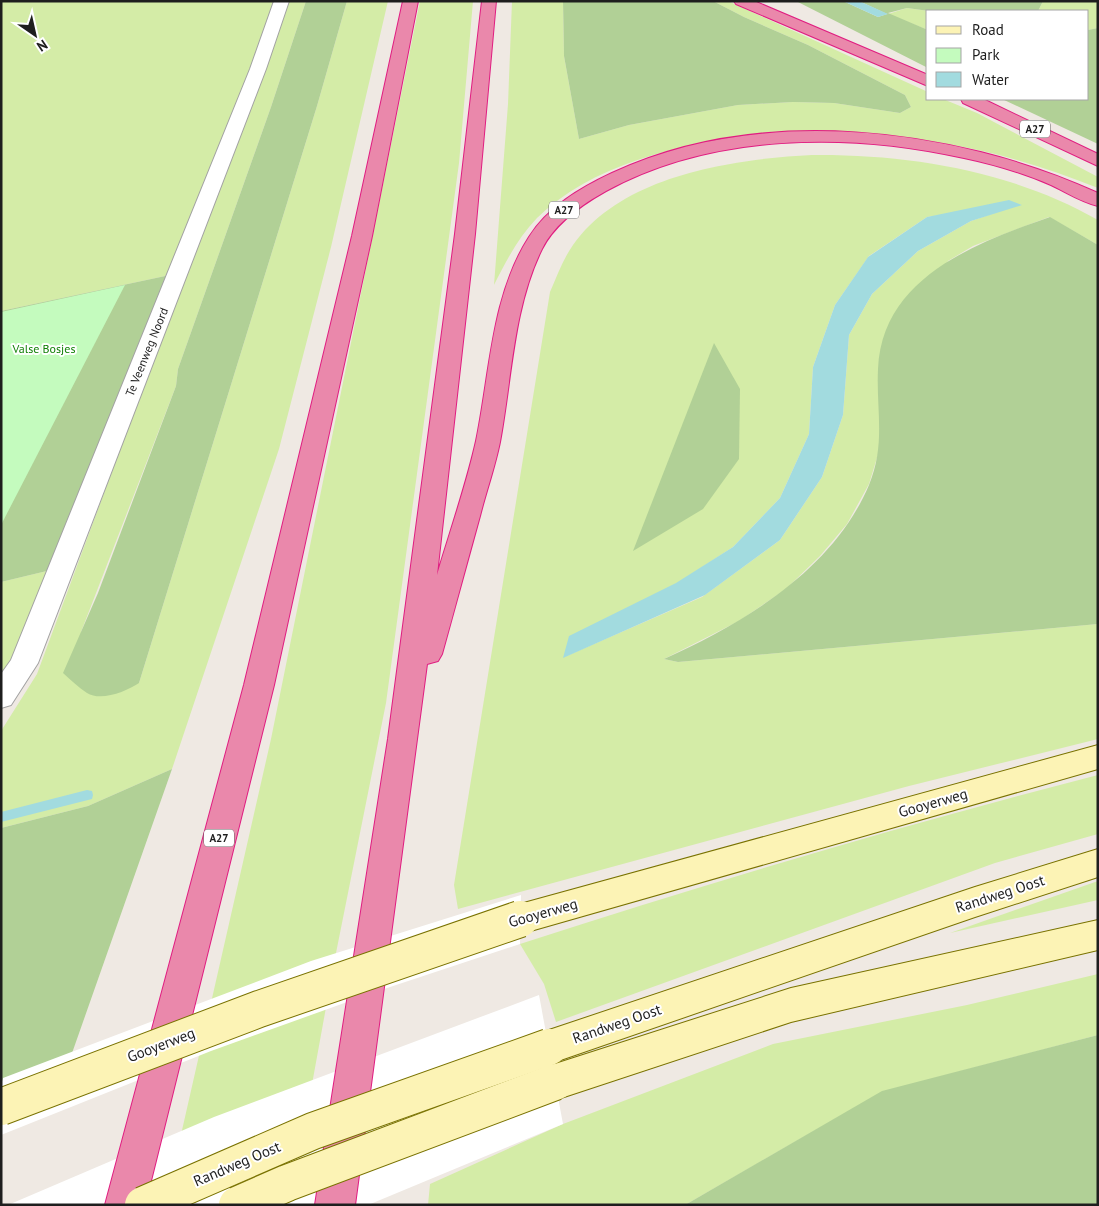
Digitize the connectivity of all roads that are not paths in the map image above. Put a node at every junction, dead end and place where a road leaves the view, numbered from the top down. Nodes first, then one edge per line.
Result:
1 (282, 1) edge
2 (411, 1) edge
3 (489, 1) edge
4 (741, 1) edge
5 (926, 80) edge
6 (971, 100) edge
7 (1098, 161) edge
8 (1098, 200) edge
9 (1, 697) edge
10 (403, 739) junction
11 (1098, 757) edge
12 (1098, 863) edge
13 (1098, 935) edge
14 (552, 1064) junction
15 (1, 1107) edge
16 (125, 1205) edge
17 (143, 1205) edge
18 (237, 1205) edge
19 (335, 1205) edge

1 - 9 street, Te Veenweg Noord
2 - 16 highway, A27
3 - 10 highway, A27
4 - 5 highway
6 - 7 highway, A27
8 - 10 highway, A27
10 - 19 highway, A27
11 - 15 main road, Gooyerweg, bridge
12 - 14 main road, Randweg Oost
13 - 14 main road, Randweg Oost
14 - 17 main road, Randweg Oost, bridge
14 - 18 main road, Randweg Oost, bridge

